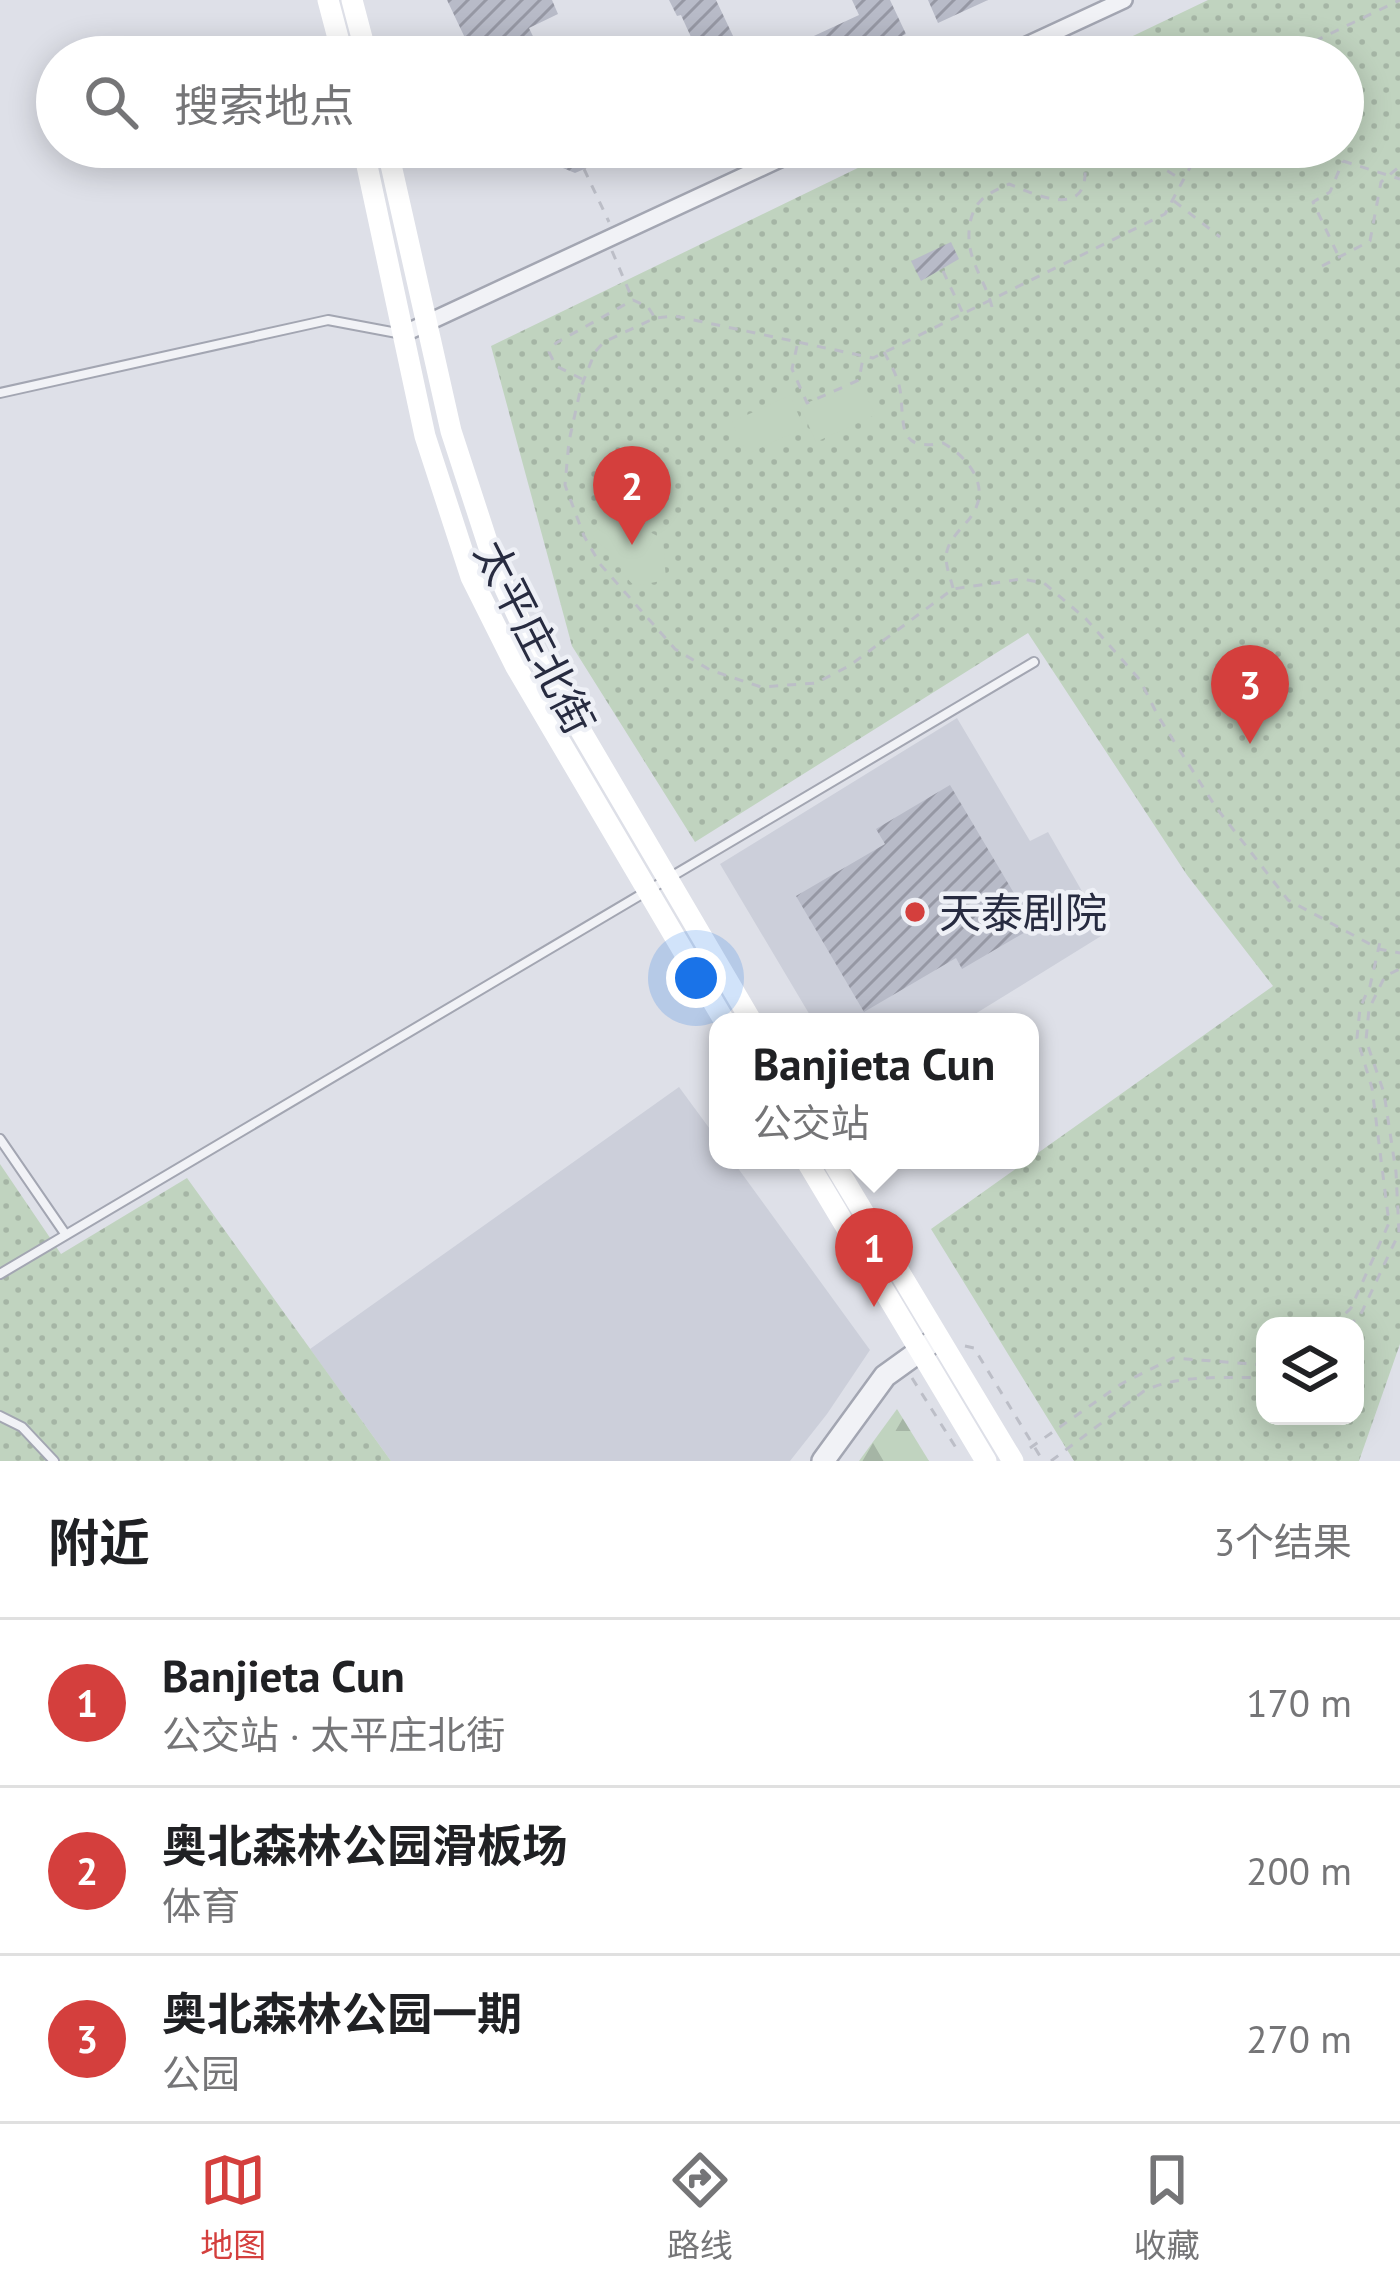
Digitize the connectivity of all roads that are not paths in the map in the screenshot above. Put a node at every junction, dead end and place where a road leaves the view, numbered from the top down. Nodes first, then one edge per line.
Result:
1 (328, 0) edge
2 (352, 0) edge
3 (1124, 0) edge
4 (337, 36) edge
5 (361, 36) edge
6 (1046, 36) edge
7 (367, 168) edge
8 (392, 168) edge
9 (760, 168) edge
10 (425, 324) junction
11 (403, 334) junction
12 (0, 393) edge
13 (1034, 662) dead end
14 (668, 880) junction
15 (648, 892) junction
16 (720, 1013) edge
17 (747, 1013) edge
18 (0, 1139) edge
19 (811, 1169) edge
20 (836, 1169) edge
21 (66, 1235) junction
22 (0, 1274) edge
23 (919, 1350) junction
24 (0, 1416) edge
25 (54, 1461) edge
26 (823, 1461) edge
27 (986, 1461) edge
28 (1013, 1461) edge

1 - 4 main road
2 - 5 main road
3 - 6 street
7 - 11 main road, 太平庄北街
8 - 10 main road, 太平庄北街
9 - 10 street
10 - 11 street
10 - 14 main road, 太平庄北街
11 - 12 lane
11 - 15 main road, 太平庄北街
13 - 14 lane
14 - 15 lane
14 - 17 main road, 太平庄北街
15 - 16 main road, 太平庄北街
15 - 21 lane
18 - 21 lane
19 - 23 main road
20 - 23 main road
21 - 22 lane
23 - 26 street
23 - 27 main road
23 - 28 main road
24 - 25 lane

